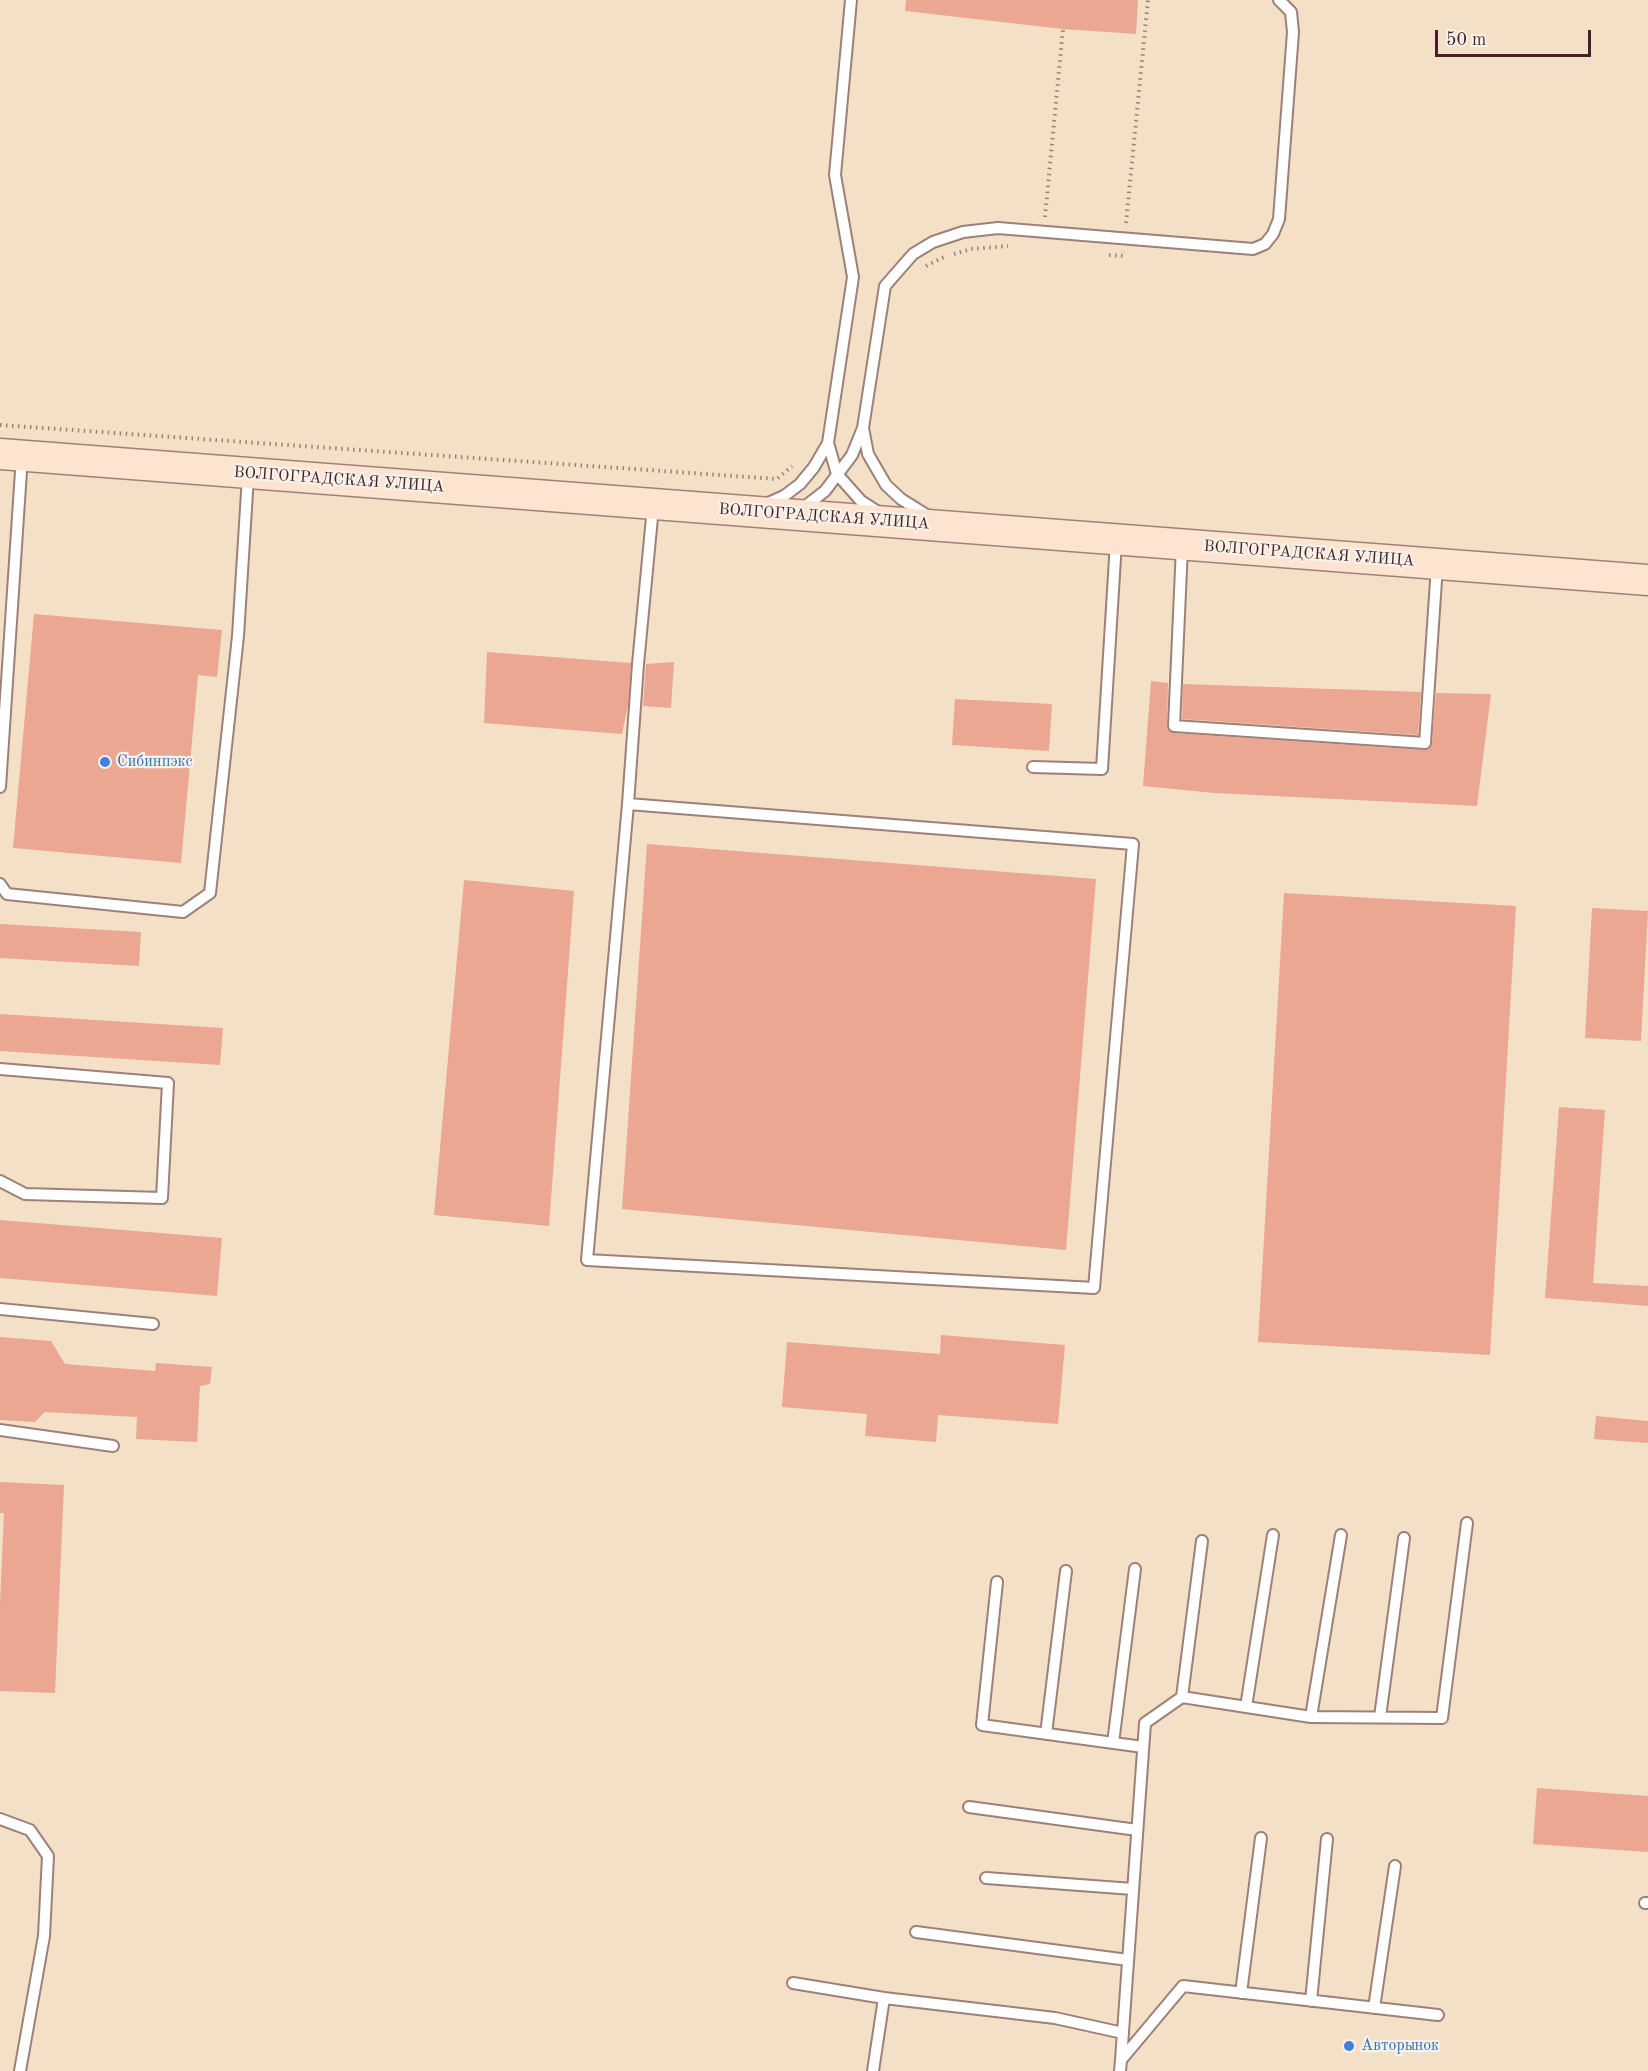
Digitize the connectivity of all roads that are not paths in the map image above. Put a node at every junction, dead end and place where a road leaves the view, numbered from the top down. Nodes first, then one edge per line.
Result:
1 (851, 0) edge
2 (1283, 2) edge
3 (863, 428) junction
4 (828, 443) junction
5 (11, 455) edge
6 (249, 473) junction
7 (837, 474) junction
8 (653, 504) junction
9 (742, 510) junction
10 (793, 514) junction
11 (911, 523) junction
12 (950, 526) junction
13 (1116, 539) junction
14 (1183, 544) junction
15 (1437, 563) junction
16 (1648, 579) edge
17 (1033, 767) dead end
18 (0, 787) edge
19 (628, 804) junction
20 (0, 884) edge
21 (0, 1069) edge
22 (0, 1181) edge
23 (0, 1309) edge
24 (153, 1324) dead end
25 (0, 1430) edge
26 (112, 1446) dead end
27 (1467, 1522) dead end
28 (1273, 1534) dead end
29 (1341, 1535) dead end
30 (1404, 1538) dead end
31 (1202, 1541) dead end
32 (1135, 1569) dead end
33 (1066, 1571) dead end
34 (997, 1582) dead end
35 (1182, 1696) junction
36 (1246, 1707) junction
37 (1311, 1717) junction
38 (1380, 1718) junction
39 (1046, 1734) junction
40 (1113, 1743) junction
41 (1143, 1747) junction
42 (969, 1807) dead end
43 (0, 1819) edge
44 (1137, 1830) junction
45 (1261, 1838) dead end
46 (1327, 1839) dead end
47 (1395, 1866) dead end
48 (986, 1878) dead end
49 (1133, 1889) junction
50 (916, 1932) dead end
51 (1128, 1960) junction
52 (793, 1983) dead end
53 (1240, 1993) junction
54 (884, 1998) junction
55 (1311, 2001) junction
56 (1374, 2008) junction
57 (1438, 2015) dead end
58 (1123, 2033) junction
59 (1121, 2065) edge
60 (20, 2071) edge
61 (873, 2071) edge

1 - 4 lane
2 - 3 lane
3 - 7 lane
3 - 12 lane
4 - 7 lane
4 - 9 lane
5 - 6 main road, ВОЛГОГРАДСКАЯ УЛИЦА
5 - 18 lane
6 - 8 main road, ВОЛГОГРАДСКАЯ УЛИЦА
6 - 20 lane
7 - 10 lane
7 - 11 lane
8 - 9 main road, ВОЛГОГРАДСКАЯ УЛИЦА
8 - 19 lane
9 - 10 main road, ВОЛГОГРАДСКАЯ УЛИЦА
10 - 11 main road, ВОЛГОГРАДСКАЯ УЛИЦА
11 - 12 main road, ВОЛГОГРАДСКАЯ УЛИЦА
12 - 13 main road, ВОЛГОГРАДСКАЯ УЛИЦА
13 - 14 main road, ВОЛГОГРАДСКАЯ УЛИЦА
13 - 17 lane
14 - 15 main road, ВОЛГОГРАДСКАЯ УЛИЦА
14 - 15 lane
15 - 16 main road, ВОЛГОГРАДСКАЯ УЛИЦА
19 - 19 lane
21 - 22 lane
23 - 24 lane
25 - 26 lane
27 - 38 lane
28 - 36 lane
29 - 37 lane
30 - 38 lane
31 - 35 lane
32 - 40 lane
33 - 39 lane
34 - 39 lane
35 - 36 lane
35 - 41 lane
36 - 37 lane
37 - 38 lane
39 - 40 lane
40 - 41 lane
41 - 44 lane
42 - 44 lane
43 - 60 lane
44 - 49 lane
45 - 53 lane
46 - 55 lane
47 - 56 lane
48 - 49 lane
49 - 51 lane
50 - 51 lane
51 - 58 lane
52 - 54 lane
53 - 55 lane
53 - 59 lane
54 - 58 lane
54 - 61 lane
55 - 56 lane
56 - 57 lane
58 - 59 lane

